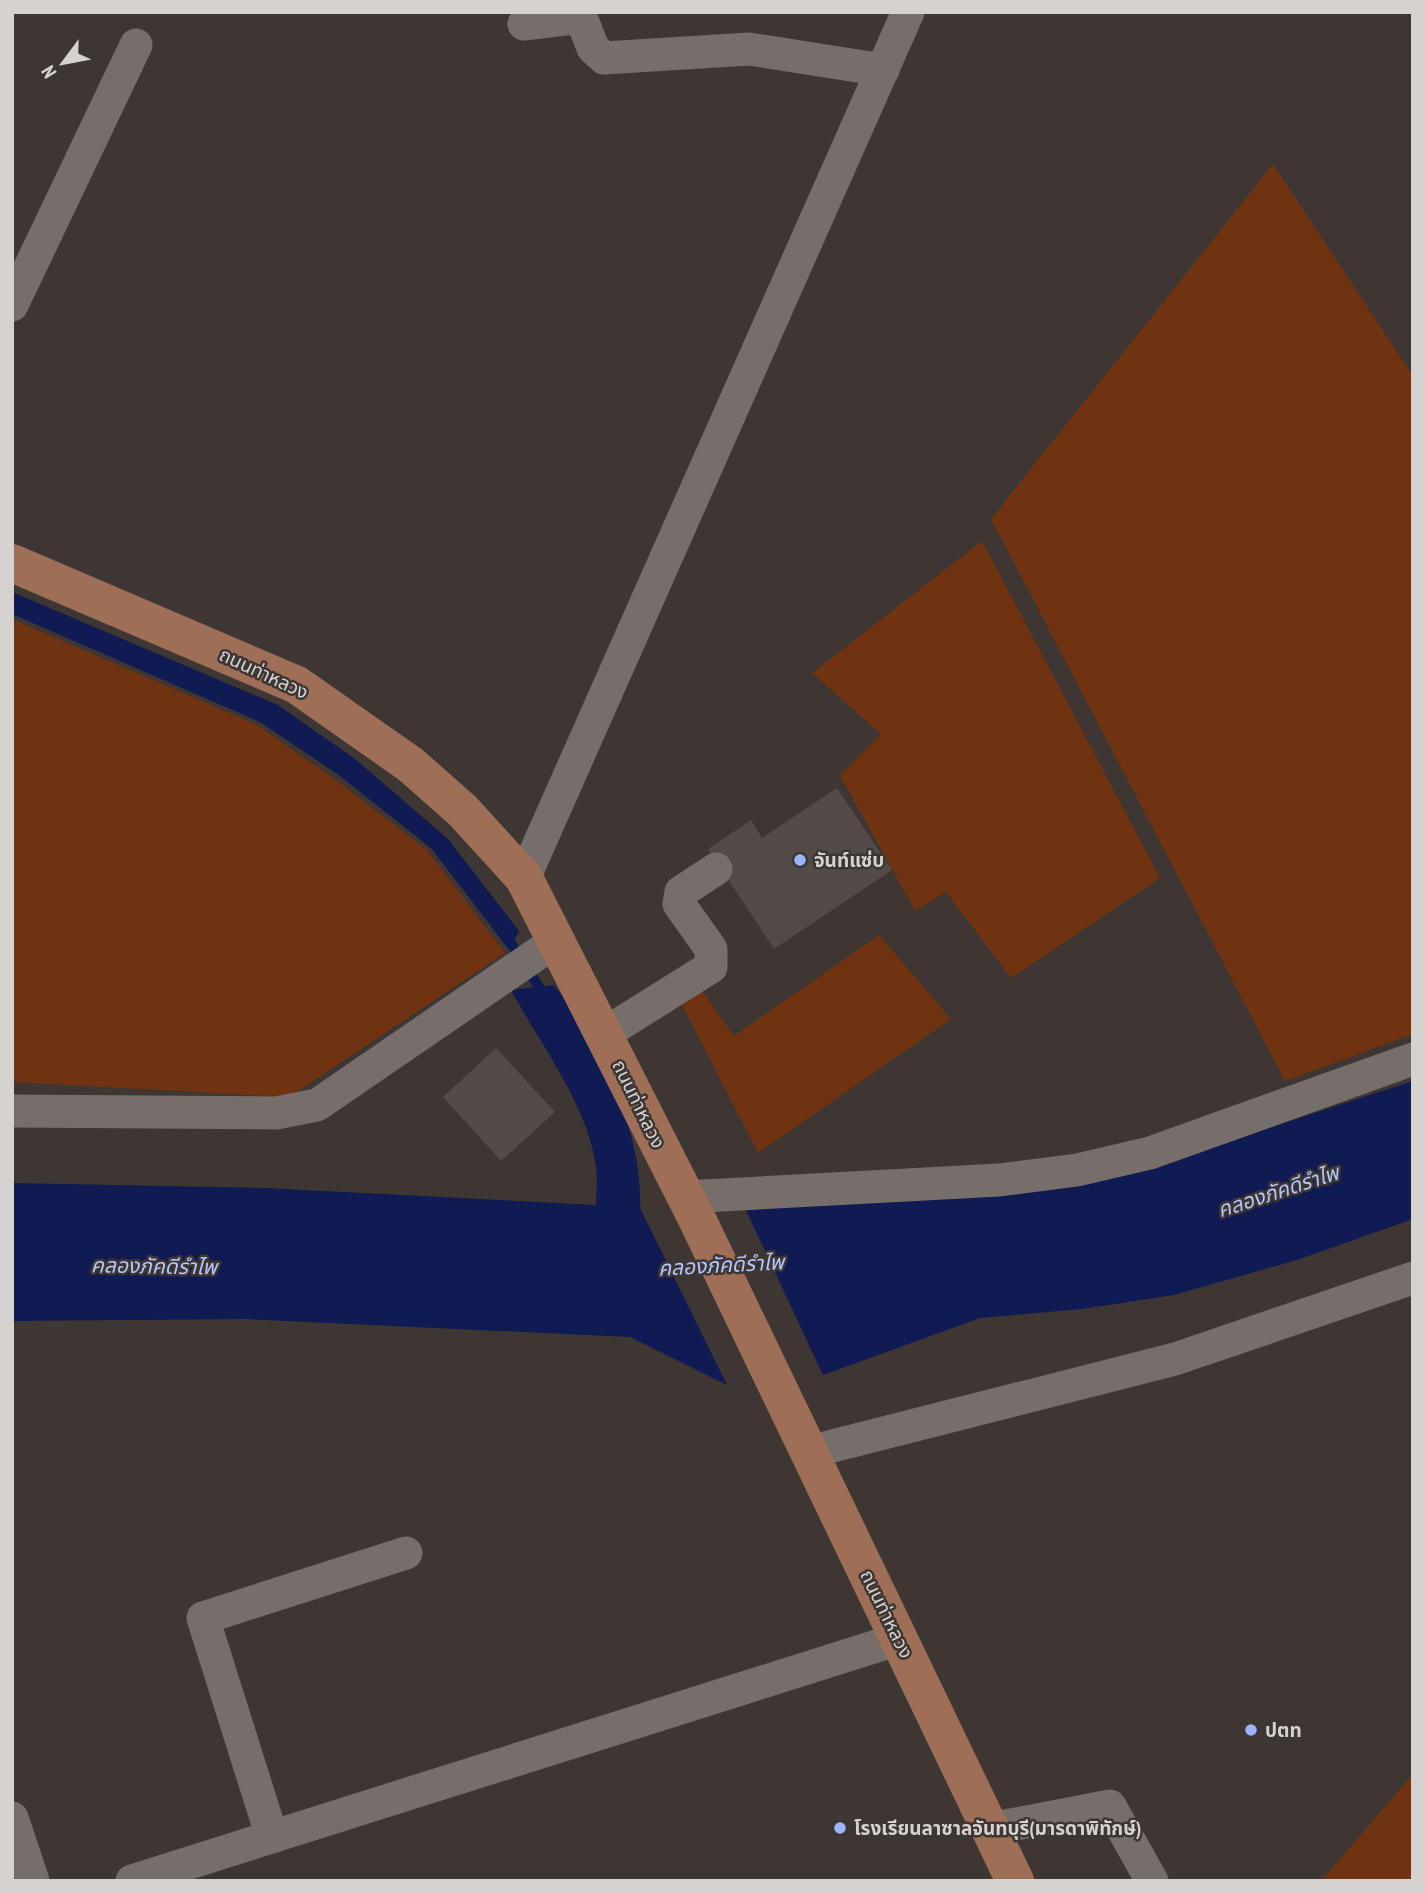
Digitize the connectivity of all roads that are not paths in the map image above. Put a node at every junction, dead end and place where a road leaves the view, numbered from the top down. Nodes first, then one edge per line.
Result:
1 (908, 12) edge
2 (524, 24) dead end
3 (136, 45) dead end
4 (883, 70) junction
5 (12, 304) edge
6 (12, 564) edge
7 (716, 869) dead end
8 (524, 878) junction
9 (556, 941) junction
10 (604, 1034) junction
11 (1413, 1059) edge
12 (12, 1111) edge
13 (690, 1207) junction
14 (1413, 1278) edge
15 (809, 1452) junction
16 (405, 1553) dead end
17 (900, 1639) junction
18 (12, 1818) edge
19 (990, 1829) junction
20 (272, 1837) junction
21 (33, 1881) edge
22 (132, 1881) edge
23 (1015, 1881) edge
24 (1152, 1881) edge

1 - 4 street
2 - 4 street
3 - 5 street
4 - 8 street
6 - 8 main road, ถนนท่าหลวง
7 - 10 street
8 - 9 main road, ถนนท่าหลวง
9 - 10 main road, ถนนท่าหลวง
9 - 12 street
10 - 13 main road, ถนนท่าหลวง
11 - 13 street
13 - 15 main road, ถนนท่าหลวง
14 - 15 street
15 - 17 main road, ถนนท่าหลวง
16 - 20 street
17 - 19 main road, ถนนท่าหลวง
17 - 20 street
18 - 21 street
19 - 23 main road, ถนนท่าหลวง
19 - 24 street
20 - 22 street

